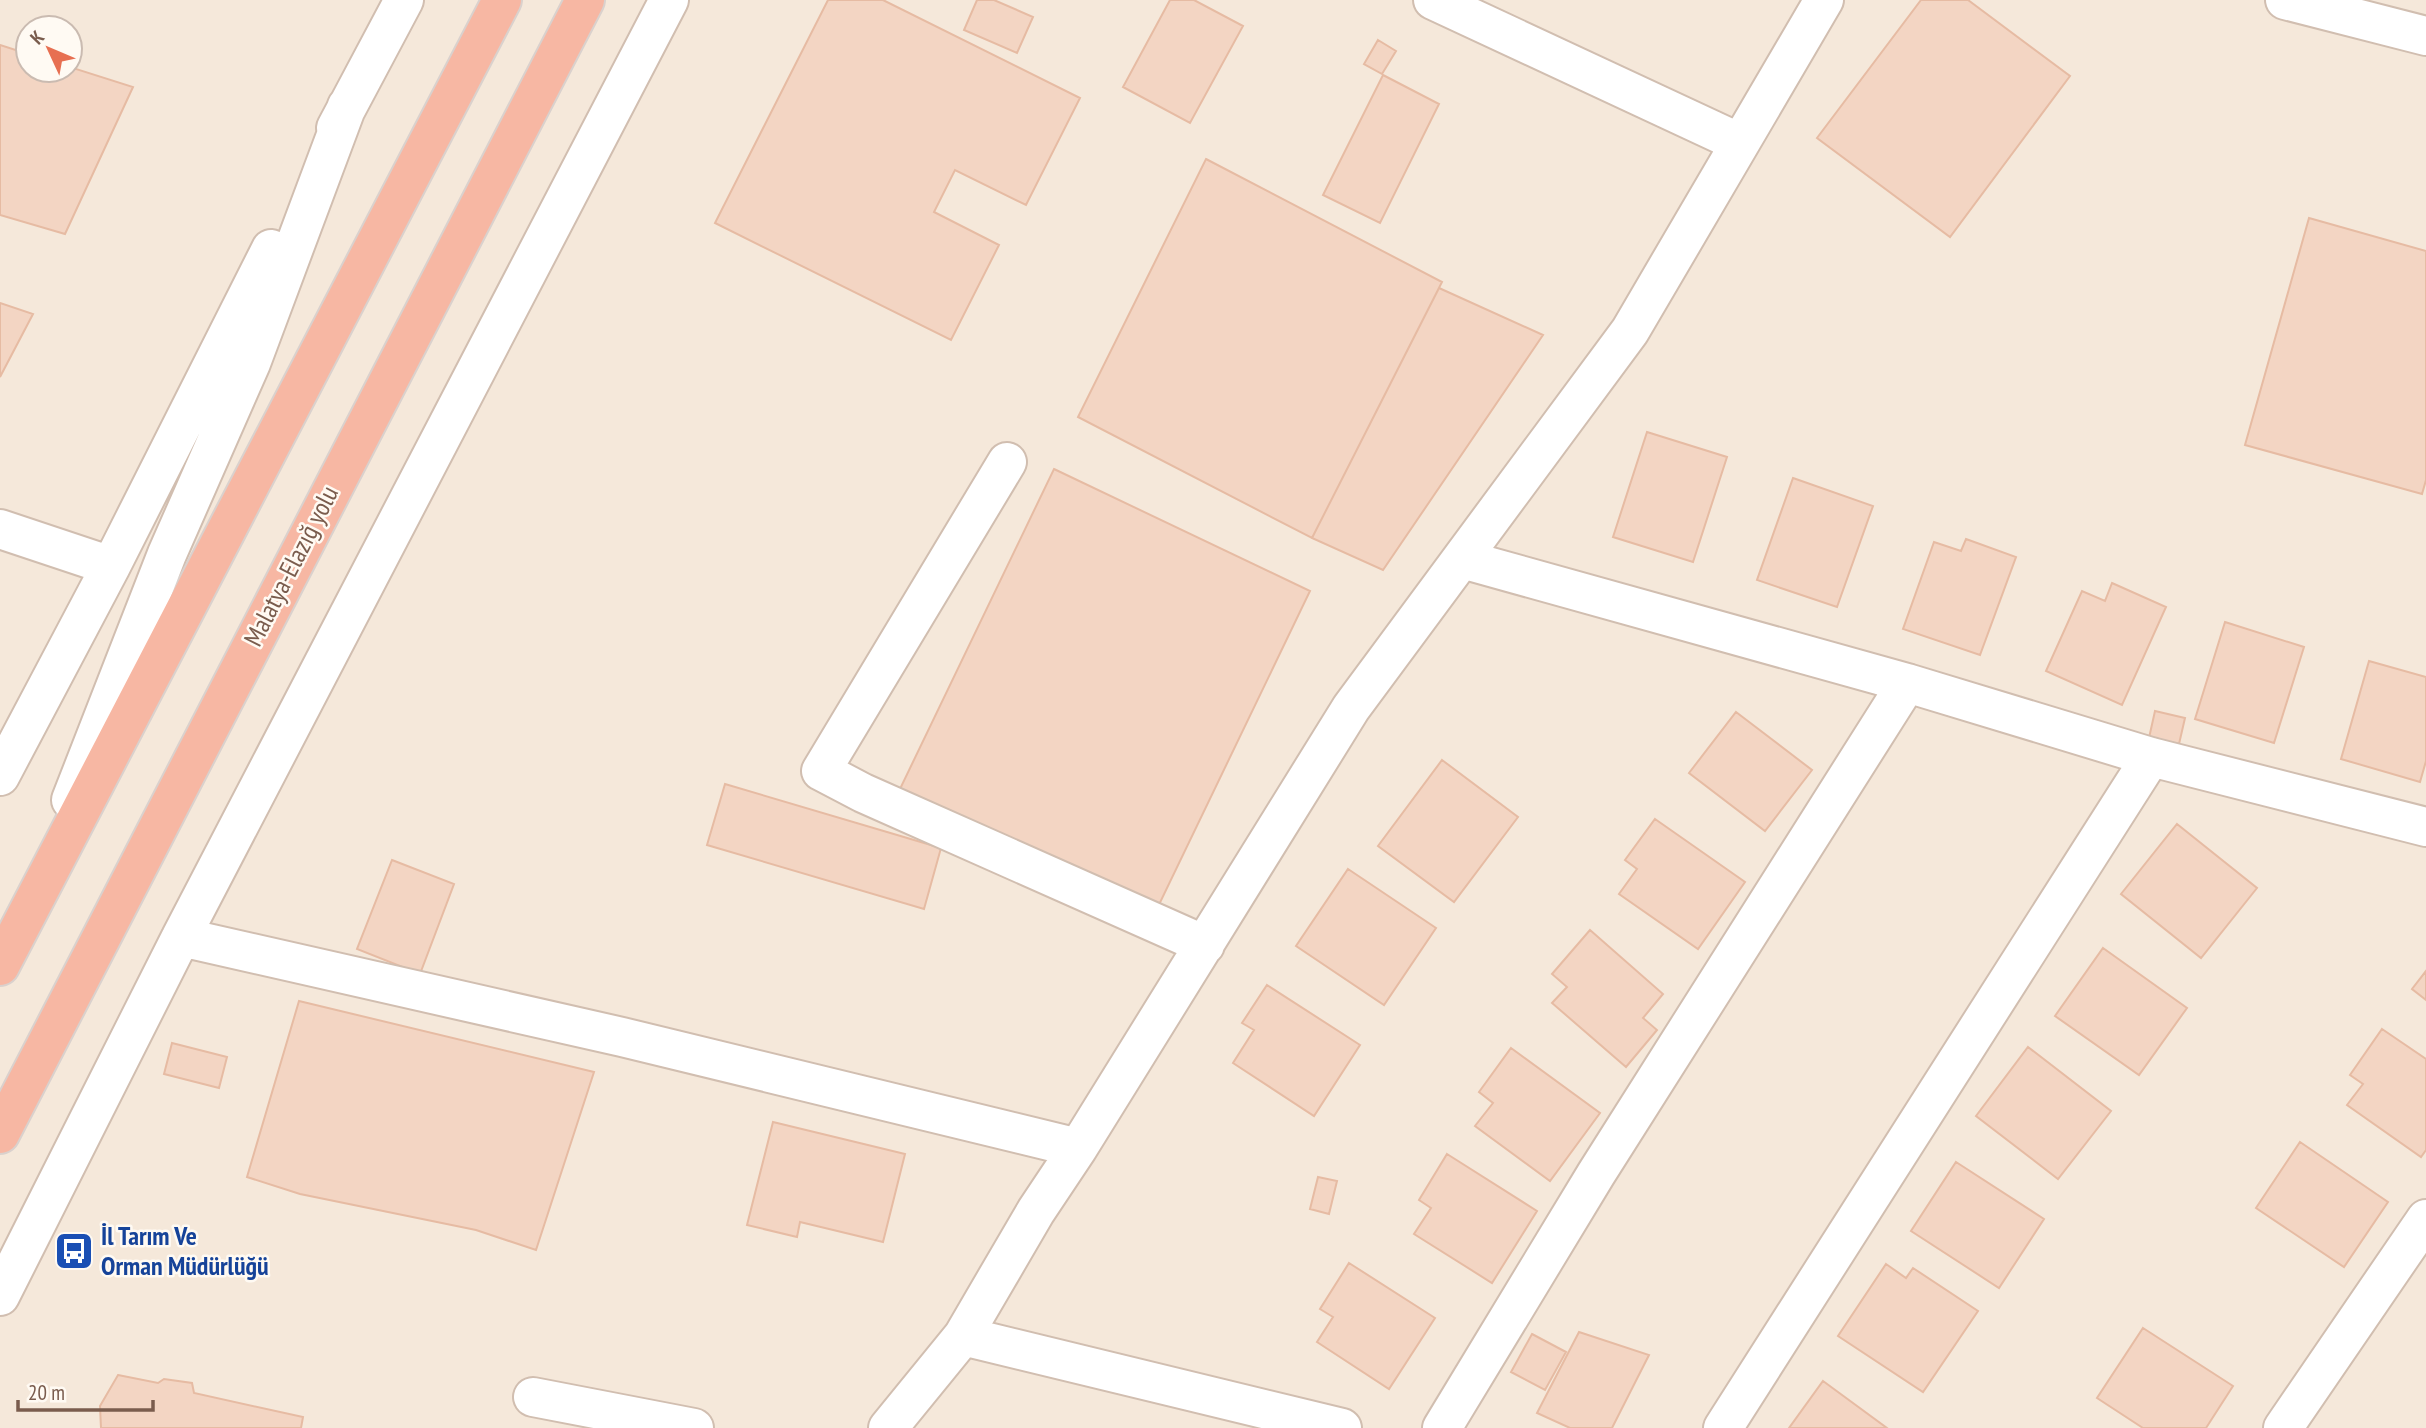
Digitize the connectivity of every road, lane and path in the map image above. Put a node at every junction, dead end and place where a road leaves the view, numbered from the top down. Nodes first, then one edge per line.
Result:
1 (404, 0) edge
2 (502, 0) edge
3 (584, 0) edge
4 (669, 0) edge
5 (1433, 0) edge
6 (1824, 0) edge
7 (2285, 0) edge
8 (2426, 36) edge
9 (347, 106) junction
10 (1740, 143) junction
11 (1007, 462) dead end
12 (0, 529) edge
13 (1462, 559) junction
14 (111, 566) junction
15 (1907, 683) junction
16 (2151, 757) junction
17 (0, 776) edge
18 (2426, 827) edge
19 (23, 922) junction
20 (181, 937) junction
21 (1205, 945) junction
22 (0, 965) edge
23 (0, 1134) edge
24 (1079, 1148) junction
25 (2426, 1219) edge
26 (0, 1296) edge
27 (963, 1336) junction
28 (533, 1397) dead end
29 (694, 1428) edge
30 (888, 1428) edge
31 (1342, 1428) edge
32 (1442, 1428) edge
33 (1723, 1428) edge
34 (2283, 1428) edge

1 - 9 street
2 - 19 highway
3 - 23 highway, Malatya-Elazığ yolu
4 - 20 street
5 - 10 street
6 - 10 street
7 - 8 street
9 - 14 street
9 - 19 street
10 - 13 street
11 - 21 street
12 - 14 street
13 - 15 street
13 - 21 street
14 - 17 street
15 - 16 street
15 - 32 street
16 - 18 street
16 - 33 street
19 - 22 highway
20 - 24 street
20 - 26 street
21 - 24 street
24 - 27 street
25 - 34 street
27 - 30 street
27 - 31 street
28 - 29 street

